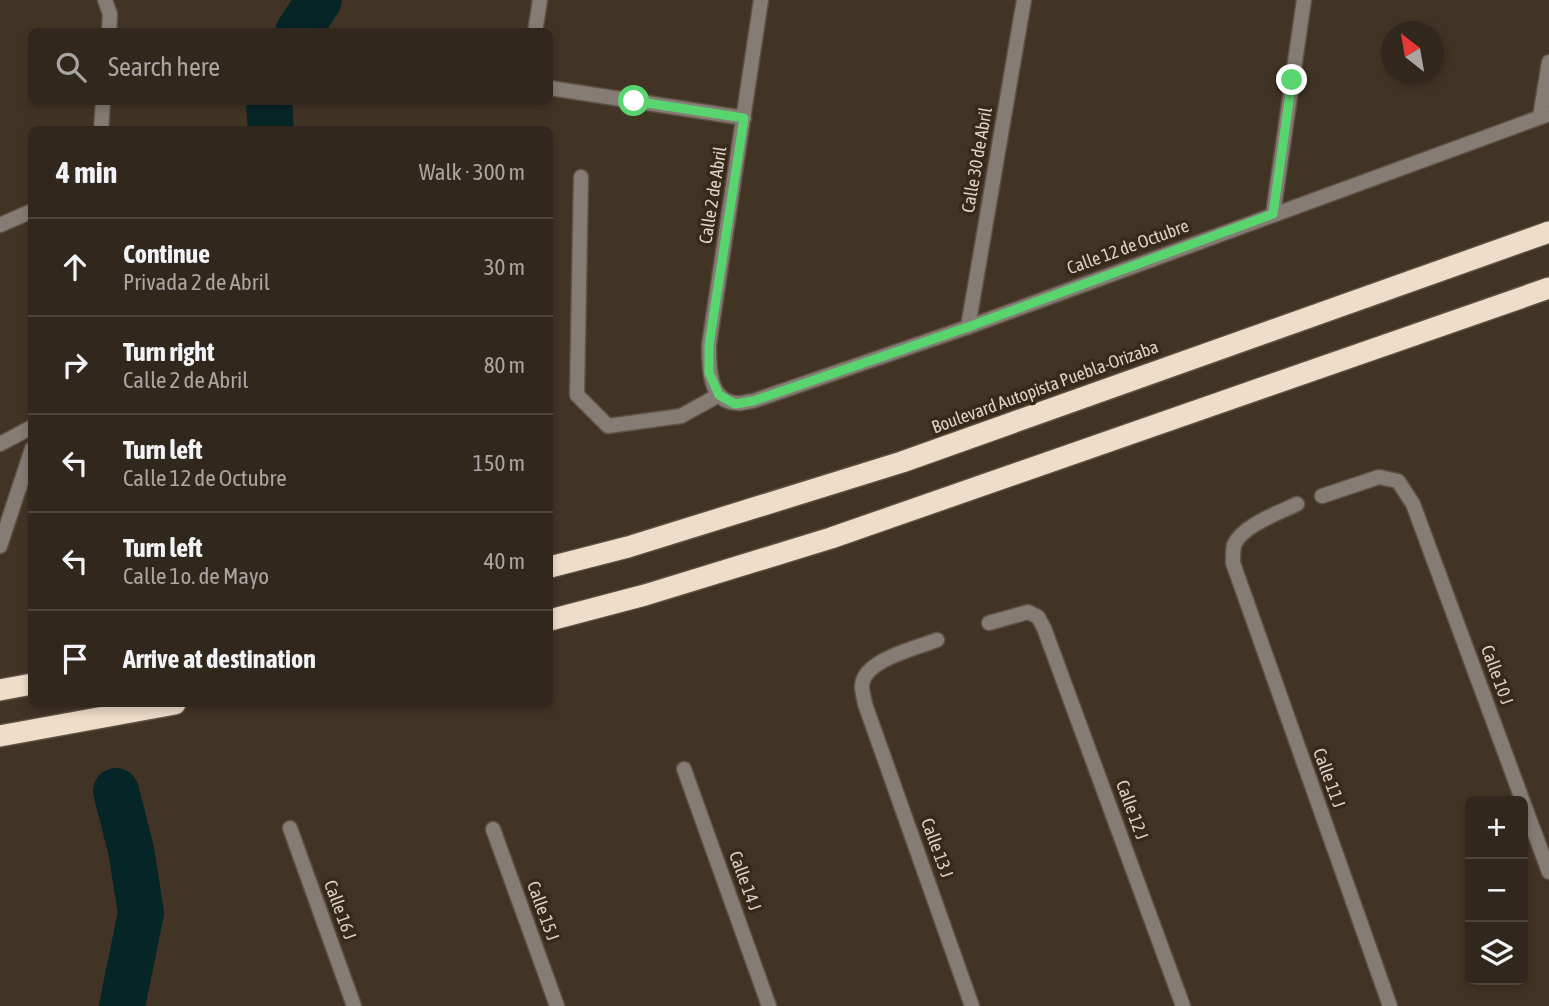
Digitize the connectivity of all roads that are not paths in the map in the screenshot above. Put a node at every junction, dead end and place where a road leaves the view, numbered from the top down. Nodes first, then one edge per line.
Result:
1 (105, 0) edge
2 (540, 0) edge
3 (761, 0) edge
4 (1024, 0) edge
5 (1304, 0) edge
6 (109, 28) edge
7 (536, 28) edge
8 (1549, 62) edge
9 (553, 88) edge
10 (103, 105) edge
11 (1544, 116) edge
12 (744, 118) junction
13 (101, 126) edge
14 (581, 177) dead end
15 (28, 212) edge
16 (1273, 214) junction
17 (2, 220) edge
18 (1549, 232) edge
19 (1549, 288) edge
20 (968, 327) junction
21 (719, 395) junction
22 (28, 429) edge
23 (0, 444) edge
24 (28, 461) edge
25 (1322, 496) dead end
26 (1297, 504) dead end
27 (0, 546) edge
28 (553, 566) edge
29 (553, 619) edge
30 (989, 623) dead end
31 (937, 640) dead end
32 (28, 685) edge
33 (5, 689) edge
34 (159, 707) edge
35 (0, 736) edge
36 (684, 769) dead end
37 (290, 828) dead end
38 (493, 829) dead end
39 (1549, 872) edge
40 (354, 1006) edge
41 (557, 1006) edge
42 (769, 1006) edge
43 (972, 1006) edge
44 (1183, 1006) edge
45 (1390, 1006) edge

1 - 6 street
2 - 7 street
3 - 12 street, Calle 2 de Abril
4 - 20 street, Calle 30 de Abril
5 - 16 street
8 - 11 street
9 - 12 street
10 - 13 street
11 - 16 street, Calle 12 de Octubre
12 - 21 street, Calle 2 de Abril
14 - 21 street
15 - 17 street
16 - 20 street, Calle 12 de Octubre
18 - 28 highway, Boulevard Autopista Puebla-Orizaba
19 - 29 highway
20 - 21 street, Calle 12 de Octubre
22 - 23 street
24 - 27 street
25 - 39 street, Calle 10 J
26 - 45 street, Calle 11 J
30 - 44 street, Calle 12 J
31 - 43 street, Calle 13 J
32 - 33 highway
34 - 35 highway
36 - 42 street, Calle 14 J
37 - 40 street, Calle 16 J
38 - 41 street, Calle 15 J

